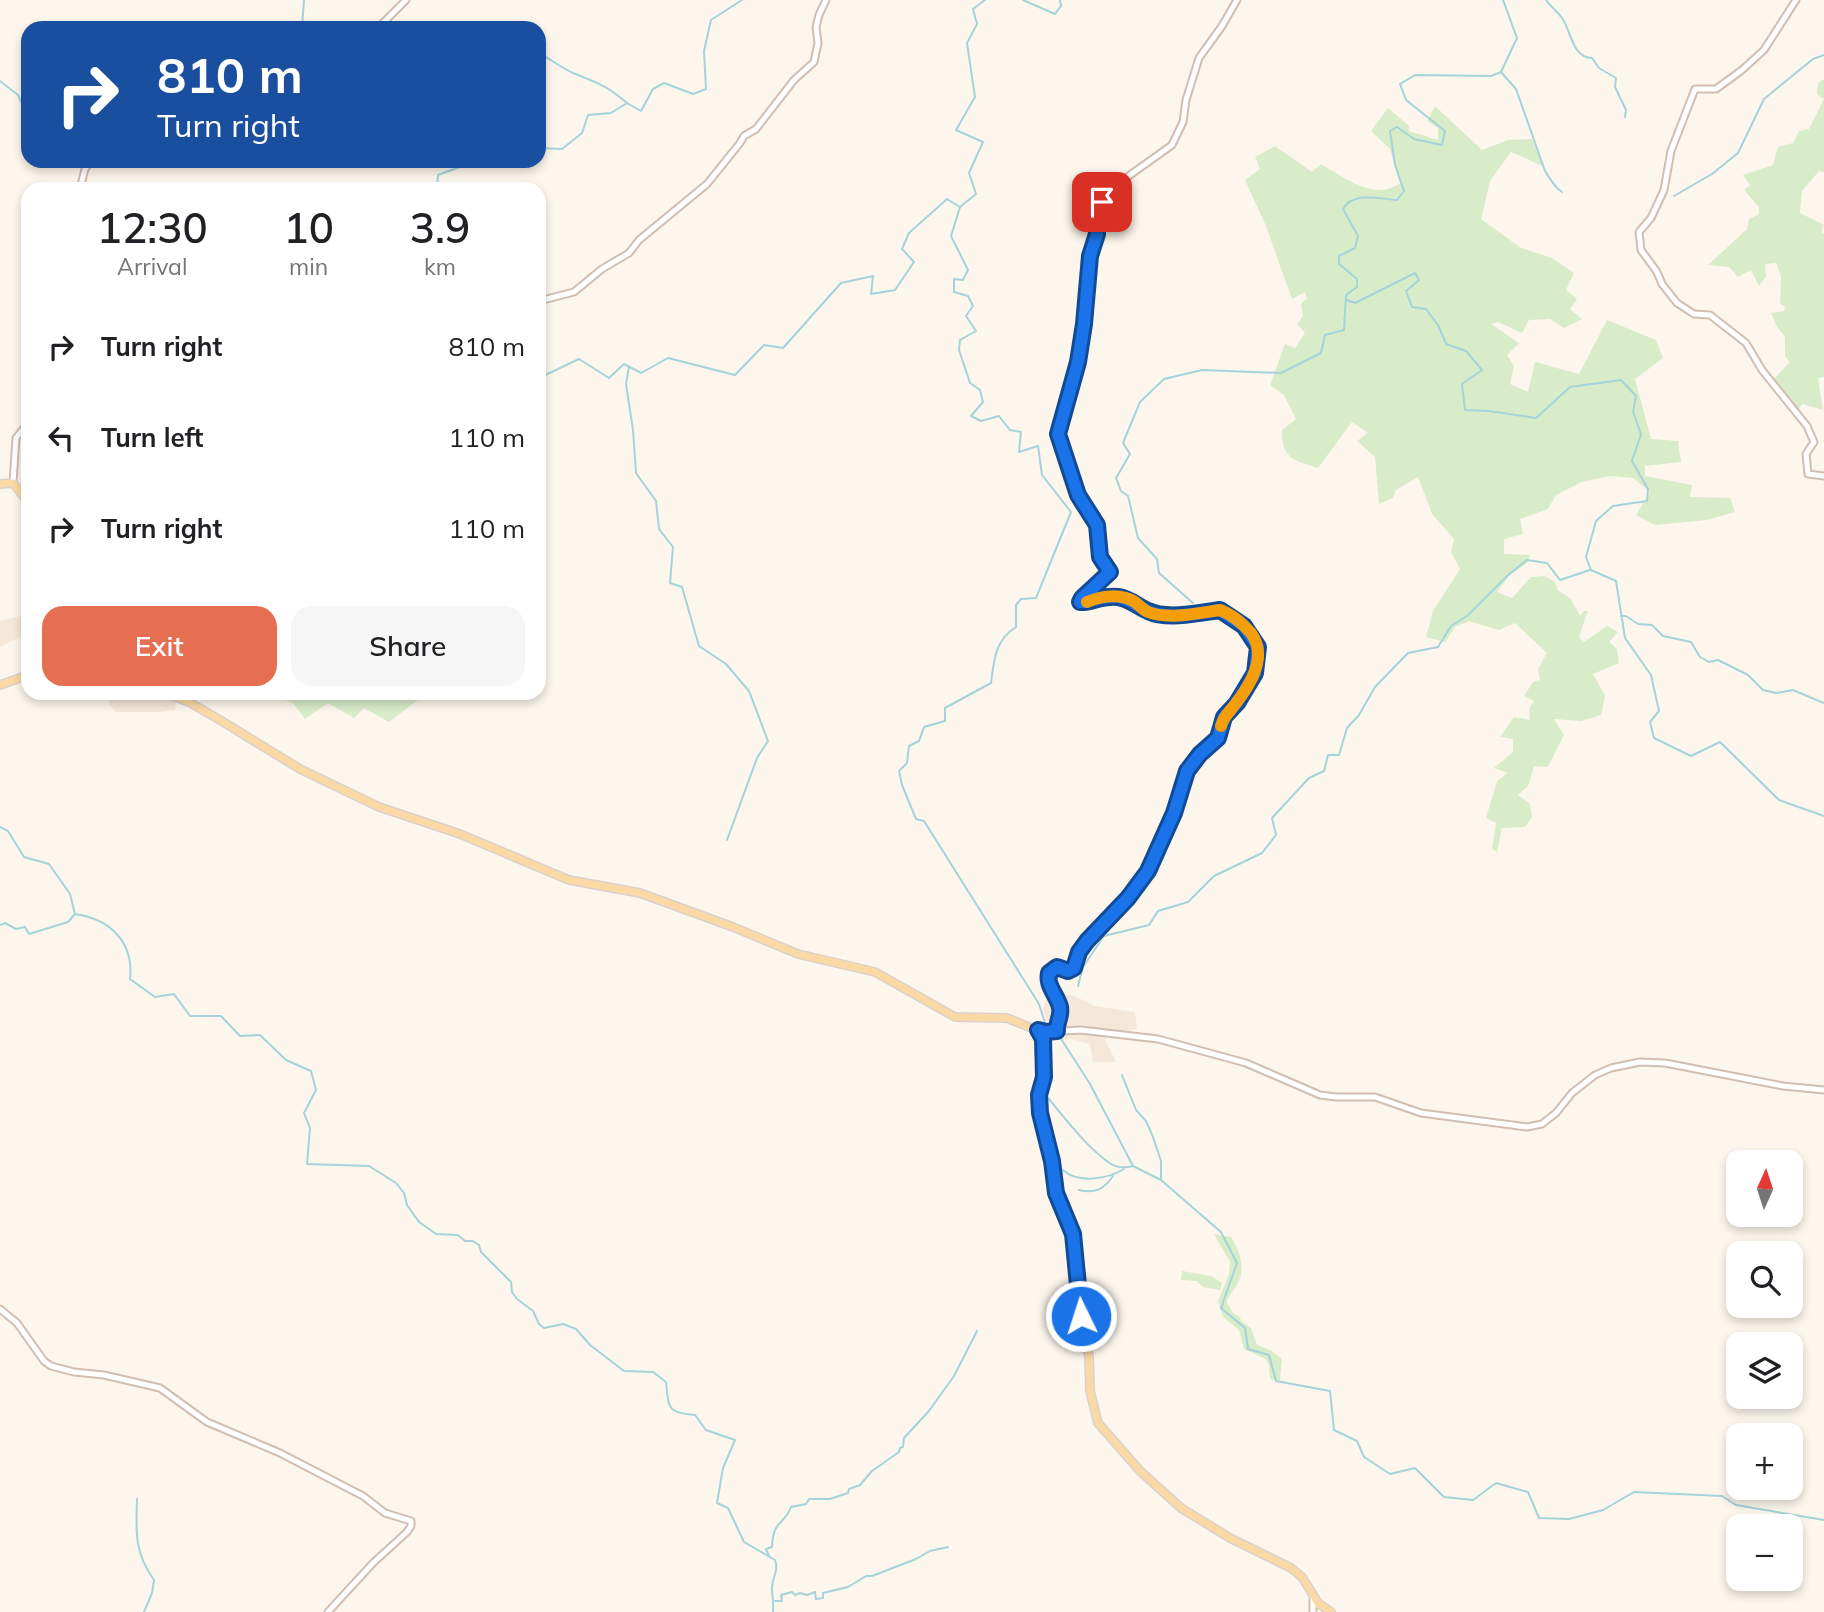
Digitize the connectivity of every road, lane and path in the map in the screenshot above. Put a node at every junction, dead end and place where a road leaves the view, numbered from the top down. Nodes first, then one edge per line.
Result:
1 (406, 0) edge
2 (826, 0) edge
3 (1237, 0) edge
4 (1796, 0) edge
5 (385, 21) edge
6 (546, 299) edge
7 (21, 431) edge
8 (1824, 475) edge
9 (13, 483) junction
10 (0, 484) edge
11 (21, 493) edge
12 (21, 678) edge
13 (0, 685) edge
14 (183, 700) edge
15 (1038, 1030) junction
16 (1057, 1031) junction
17 (1824, 1090) edge
18 (0, 1309) edge
19 (1313, 1598) junction
20 (328, 1612) edge
21 (1313, 1612) edge
22 (1331, 1612) edge

1 - 5 street
2 - 6 street
3 - 16 street
4 - 8 street
7 - 9 street
9 - 10 main road
9 - 11 main road
12 - 13 main road
14 - 15 main road
15 - 16 street
15 - 19 main road
16 - 17 street
18 - 20 street
19 - 21 street
19 - 22 main road

